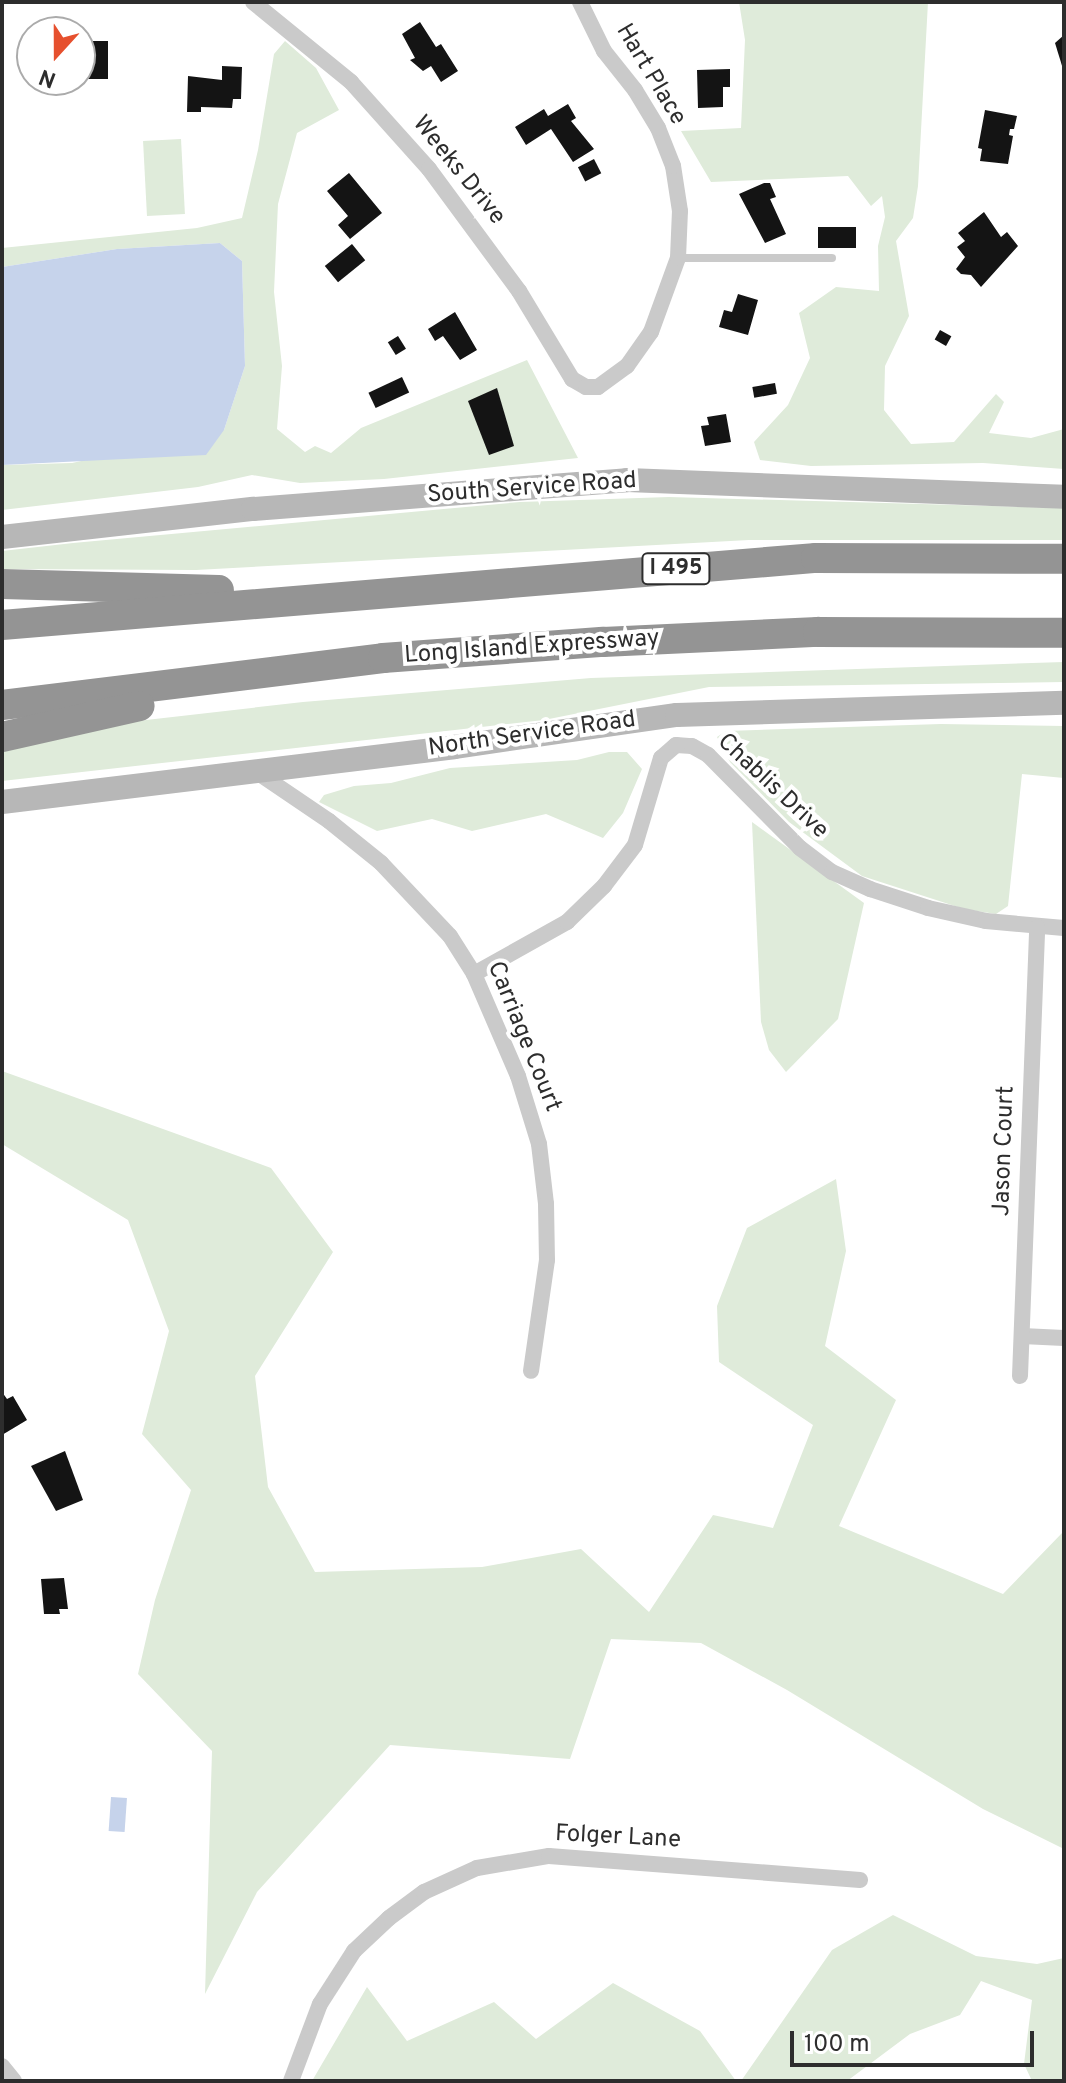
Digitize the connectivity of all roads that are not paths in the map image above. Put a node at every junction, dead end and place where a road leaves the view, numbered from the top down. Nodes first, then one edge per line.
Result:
1 (253, 2) edge
2 (580, 2) edge
3 (678, 258) junction
4 (832, 258) dead end
5 (598, 387) joint
6 (1064, 497) edge
7 (2, 537) edge
8 (1064, 559) edge
9 (2, 584) edge
10 (289, 599) junction
11 (2, 625) edge
12 (1064, 633) edge
13 (383, 658) junction
14 (1064, 703) edge
15 (2, 705) edge
16 (2, 737) edge
17 (253, 769) junction
18 (2, 802) edge
19 (1037, 927) junction
20 (1064, 928) edge
21 (474, 974) junction
22 (1022, 1336) junction
23 (1064, 1338) edge
24 (531, 1371) dead end
25 (1020, 1376) dead end
26 (860, 1880) dead end
27 (2, 2066) edge
28 (14, 2081) edge
29 (291, 2081) edge

1 - 5 street, Weeks Drive
2 - 3 street, Hart Place
3 - 4 lane
3 - 5 street, Hart Place
6 - 7 main road, South Service Road
8 - 10 highway, I 495
9 - 10 highway
10 - 11 highway, I 495
12 - 13 highway, Long Island Expressway
13 - 15 highway, Long Island Expressway
13 - 16 highway
14 - 17 main road, North Service Road
17 - 18 main road, North Service Road
17 - 21 street, Carriage Court
19 - 20 street, Chablis Drive
19 - 21 street, Chablis Drive
19 - 22 street, Jason Court
21 - 24 street, Carriage Court
22 - 23 street
22 - 25 street, Jason Court
26 - 29 street, Folger Lane
27 - 28 street

